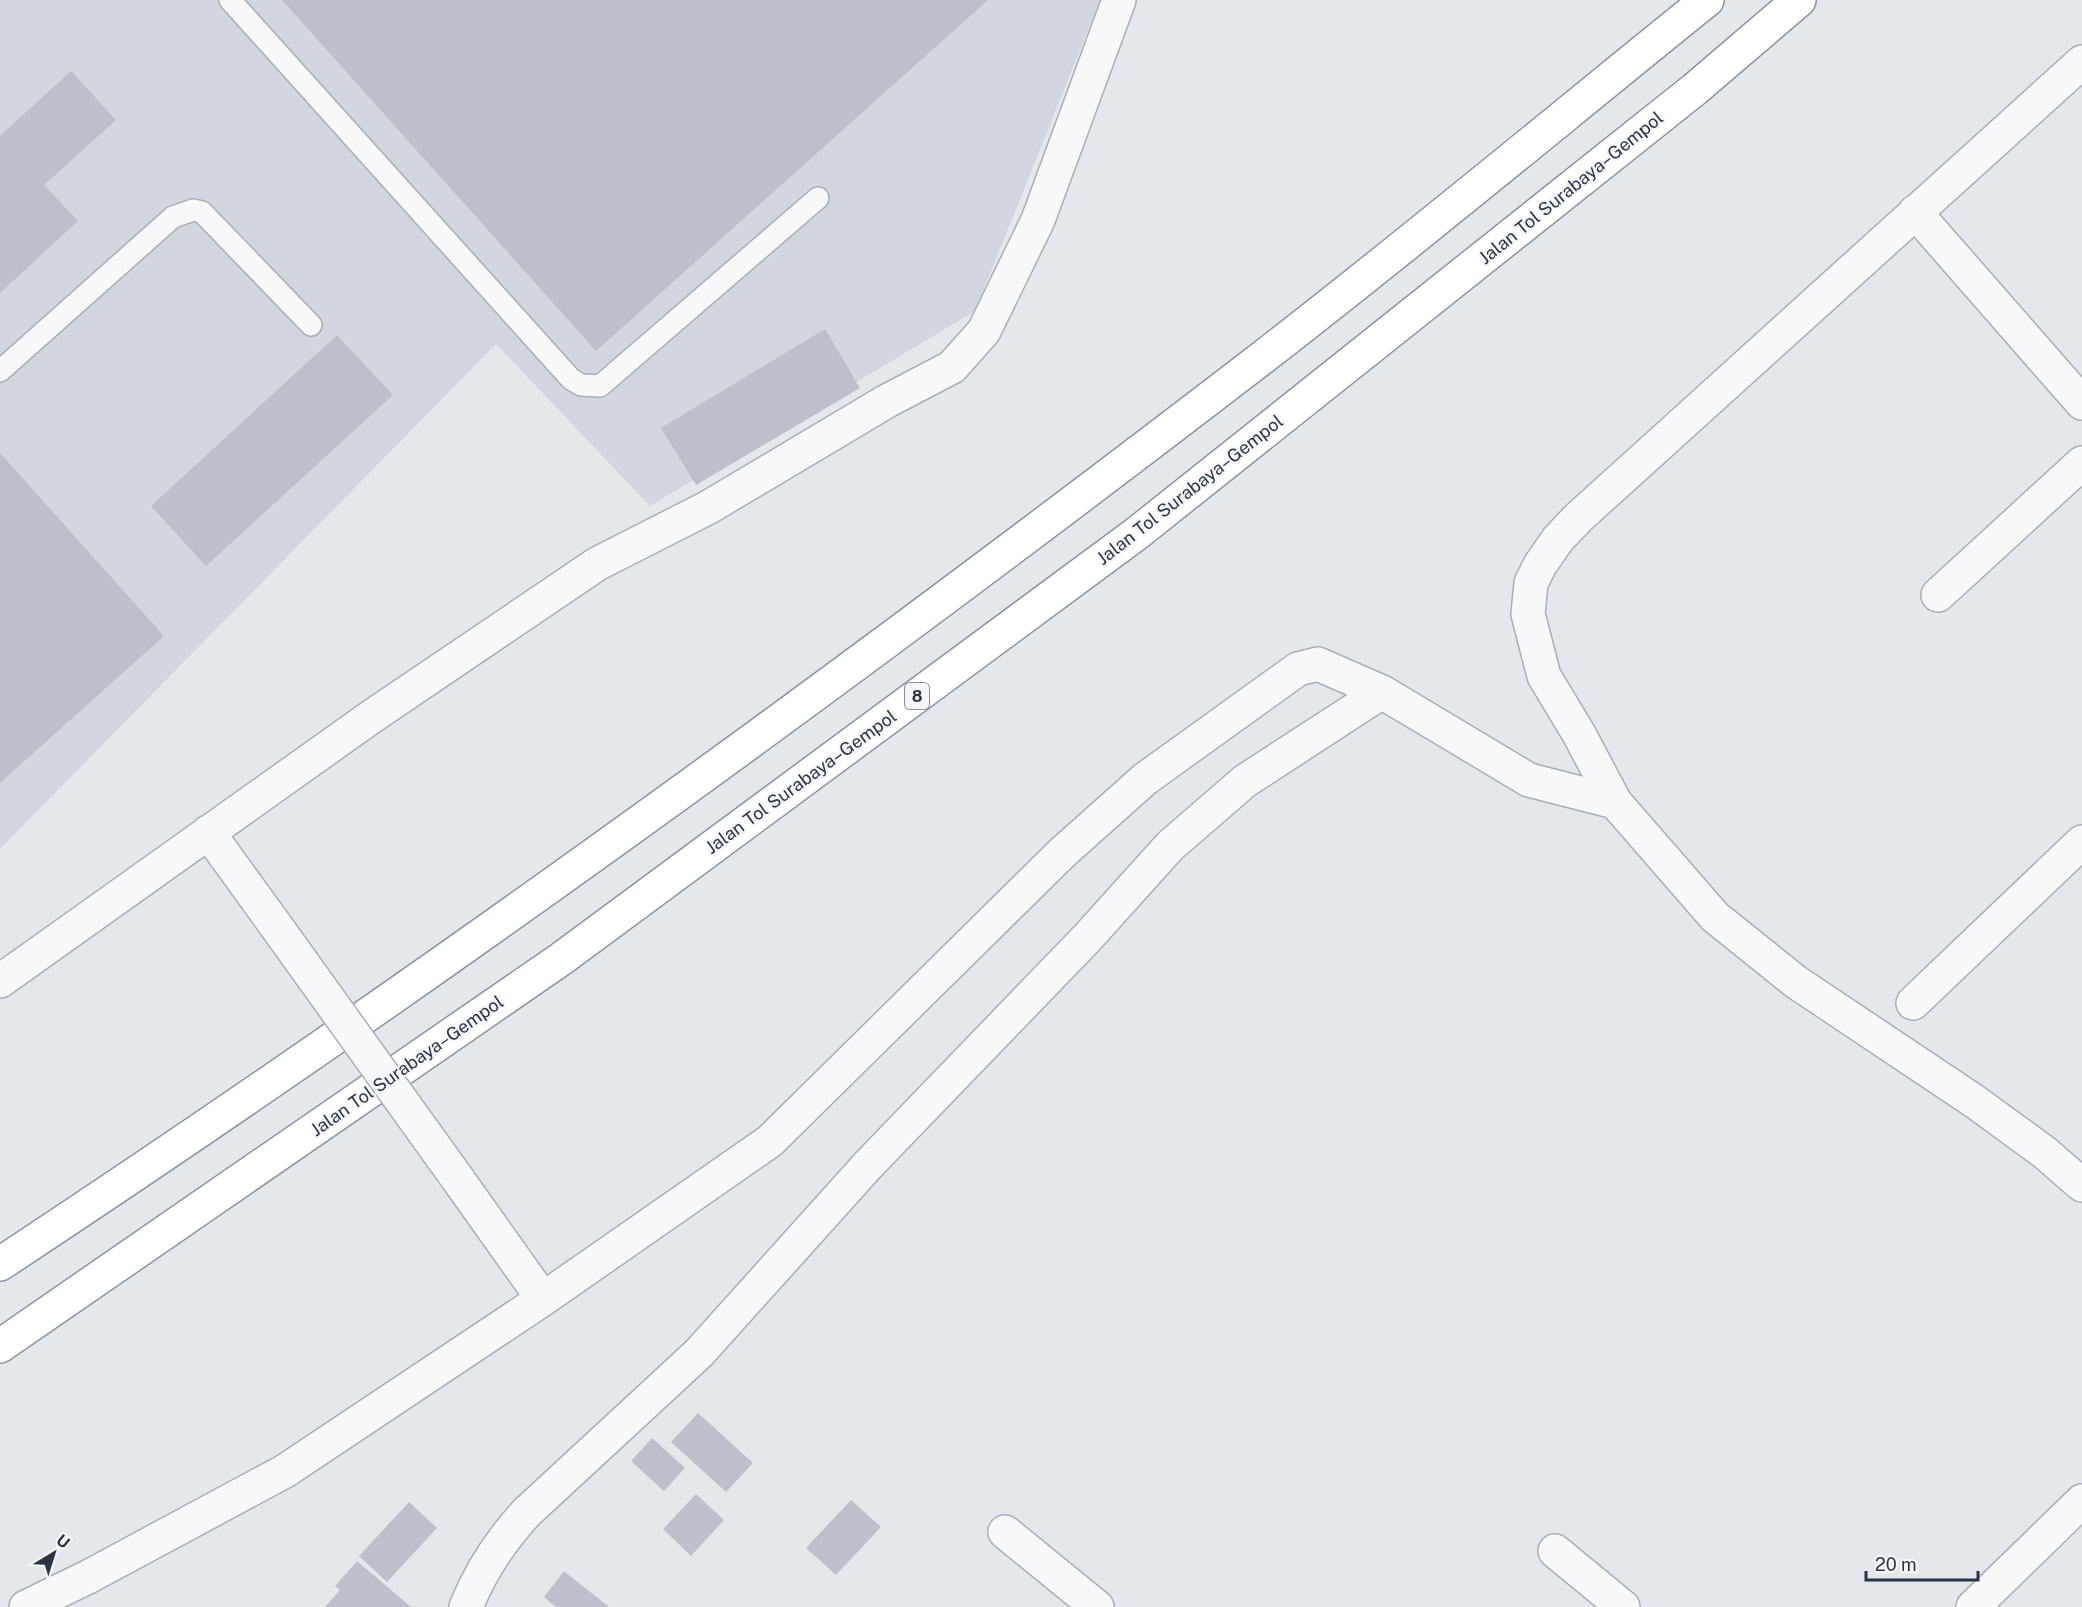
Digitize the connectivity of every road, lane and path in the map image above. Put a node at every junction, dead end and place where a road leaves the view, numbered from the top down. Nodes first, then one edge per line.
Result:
1 (230, 0) edge
2 (1119, 0) edge
3 (1707, 0) edge
4 (1799, 0) edge
5 (2082, 62) edge
6 (818, 198) dead end
7 (1915, 212) junction
8 (311, 325) dead end
9 (0, 371) edge
10 (2082, 403) edge
11 (2082, 463) edge
12 (1938, 596) dead end
13 (1382, 692) junction
14 (1615, 802) junction
15 (208, 832) junction
16 (2082, 842) edge
17 (0, 981) edge
18 (1912, 1004) dead end
19 (2082, 1185) edge
20 (0, 1264) edge
21 (543, 1299) junction
22 (0, 1346) edge
23 (2082, 1501) edge
24 (1005, 1532) dead end
25 (1555, 1551) dead end
26 (26, 1607) edge
27 (466, 1607) edge
28 (1097, 1607) edge
29 (1623, 1607) edge
30 (1973, 1607) edge

1 - 6 lane
2 - 15 street
3 - 20 highway
4 - 22 highway, Jalan Tol Surabaya–Gempol / 8
5 - 7 street
7 - 10 street
7 - 14 street
8 - 9 lane
11 - 12 street
13 - 14 street
13 - 21 street
13 - 27 street
14 - 19 street
15 - 17 street
15 - 21 street, bridge
16 - 18 street
21 - 26 street
23 - 30 street
24 - 28 street
25 - 29 street

